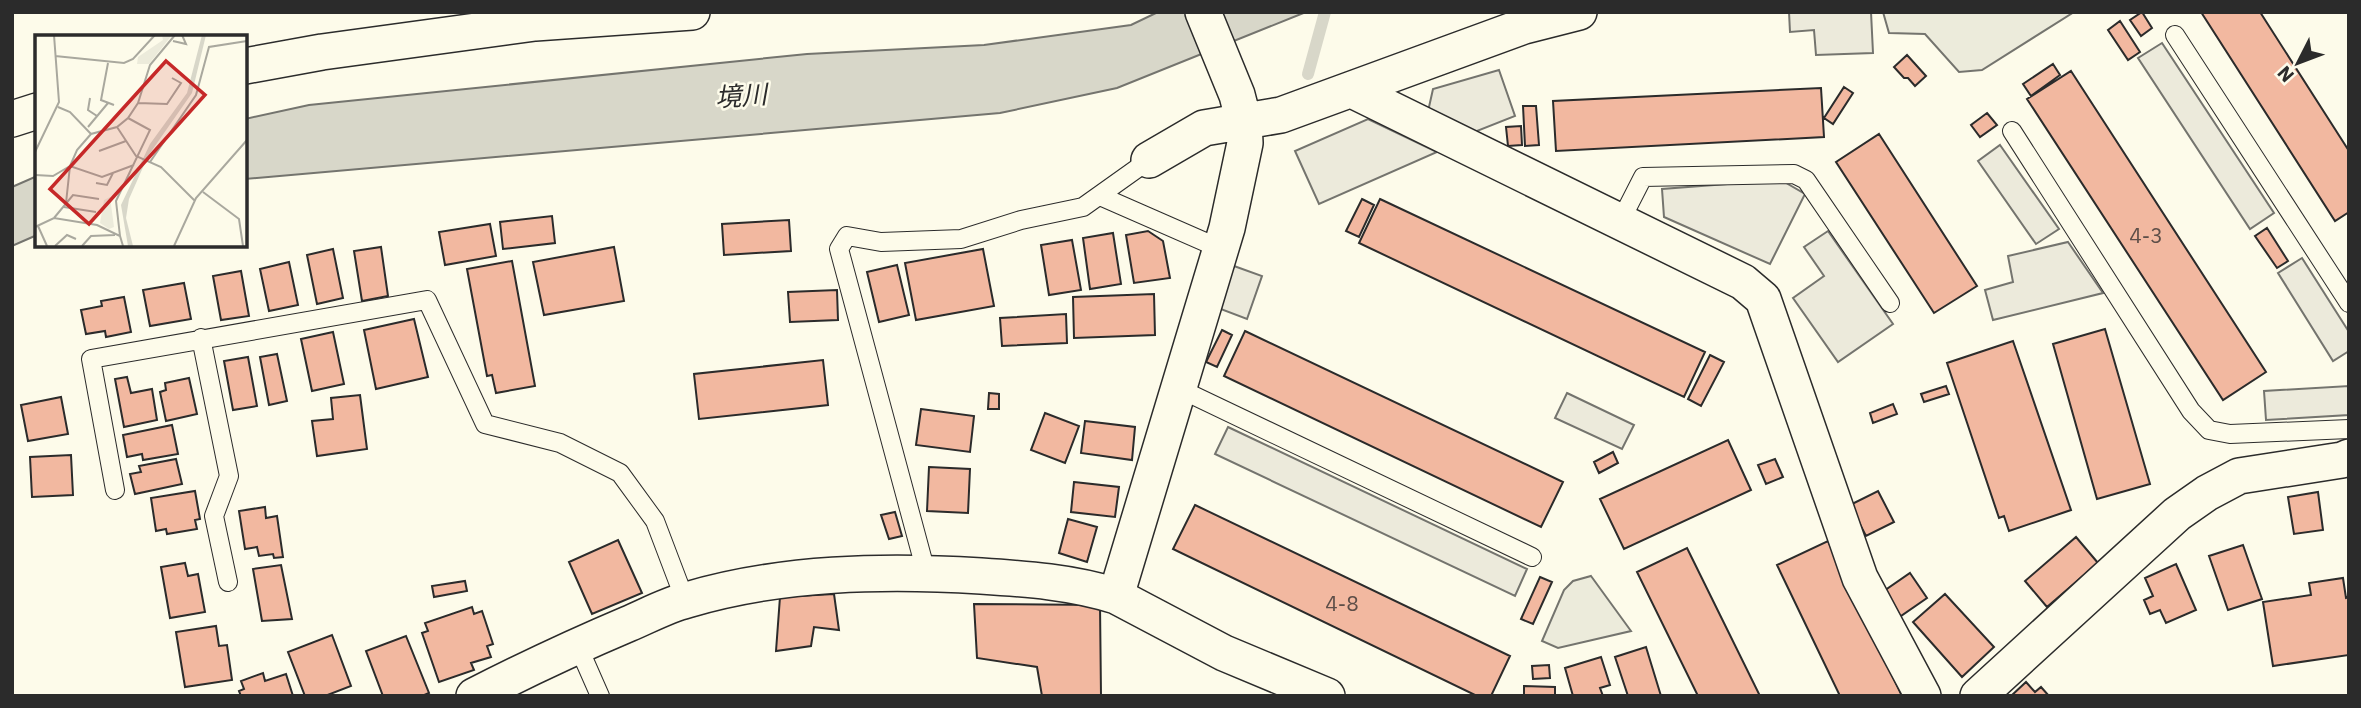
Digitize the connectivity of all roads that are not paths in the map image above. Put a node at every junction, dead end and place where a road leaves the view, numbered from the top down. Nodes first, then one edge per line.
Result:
1 (692, 12) edge
2 (1203, 12) edge
3 (1579, 12) edge
4 (2175, 35) dead end
5 (247, 66) edge
6 (1352, 90) junction
7 (1240, 108) junction
8 (35, 112) edge
9 (12, 119) edge
10 (2012, 131) dead end
11 (1149, 160) joint
12 (1100, 196) junction
13 (1620, 222) junction
14 (1220, 249) junction
15 (1890, 303) dead end
16 (2349, 303) edge
17 (201, 338) junction
18 (1180, 389) junction
19 (2349, 429) edge
20 (2349, 457) edge
21 (115, 490) dead end
22 (1532, 557) dead end
23 (926, 572) junction
24 (228, 582) dead end
25 (1116, 596) junction
26 (685, 600) junction
27 (578, 646) junction
28 (474, 696) edge
29 (600, 696) edge
30 (1327, 696) edge
31 (1923, 696) edge
32 (1978, 696) edge

1 - 5 street
2 - 7 street
3 - 6 street
4 - 16 lane
6 - 7 street
6 - 13 street
7 - 11 street
7 - 14 street
8 - 9 street
10 - 19 lane
11 - 12 lane
12 - 14 lane
12 - 23 lane
13 - 15 lane
13 - 31 street
14 - 18 street
17 - 21 lane
17 - 24 lane
17 - 26 lane
18 - 22 lane
18 - 25 street
20 - 32 street
23 - 25 street
23 - 26 street
25 - 30 street
26 - 27 street
27 - 28 street
27 - 29 lane

